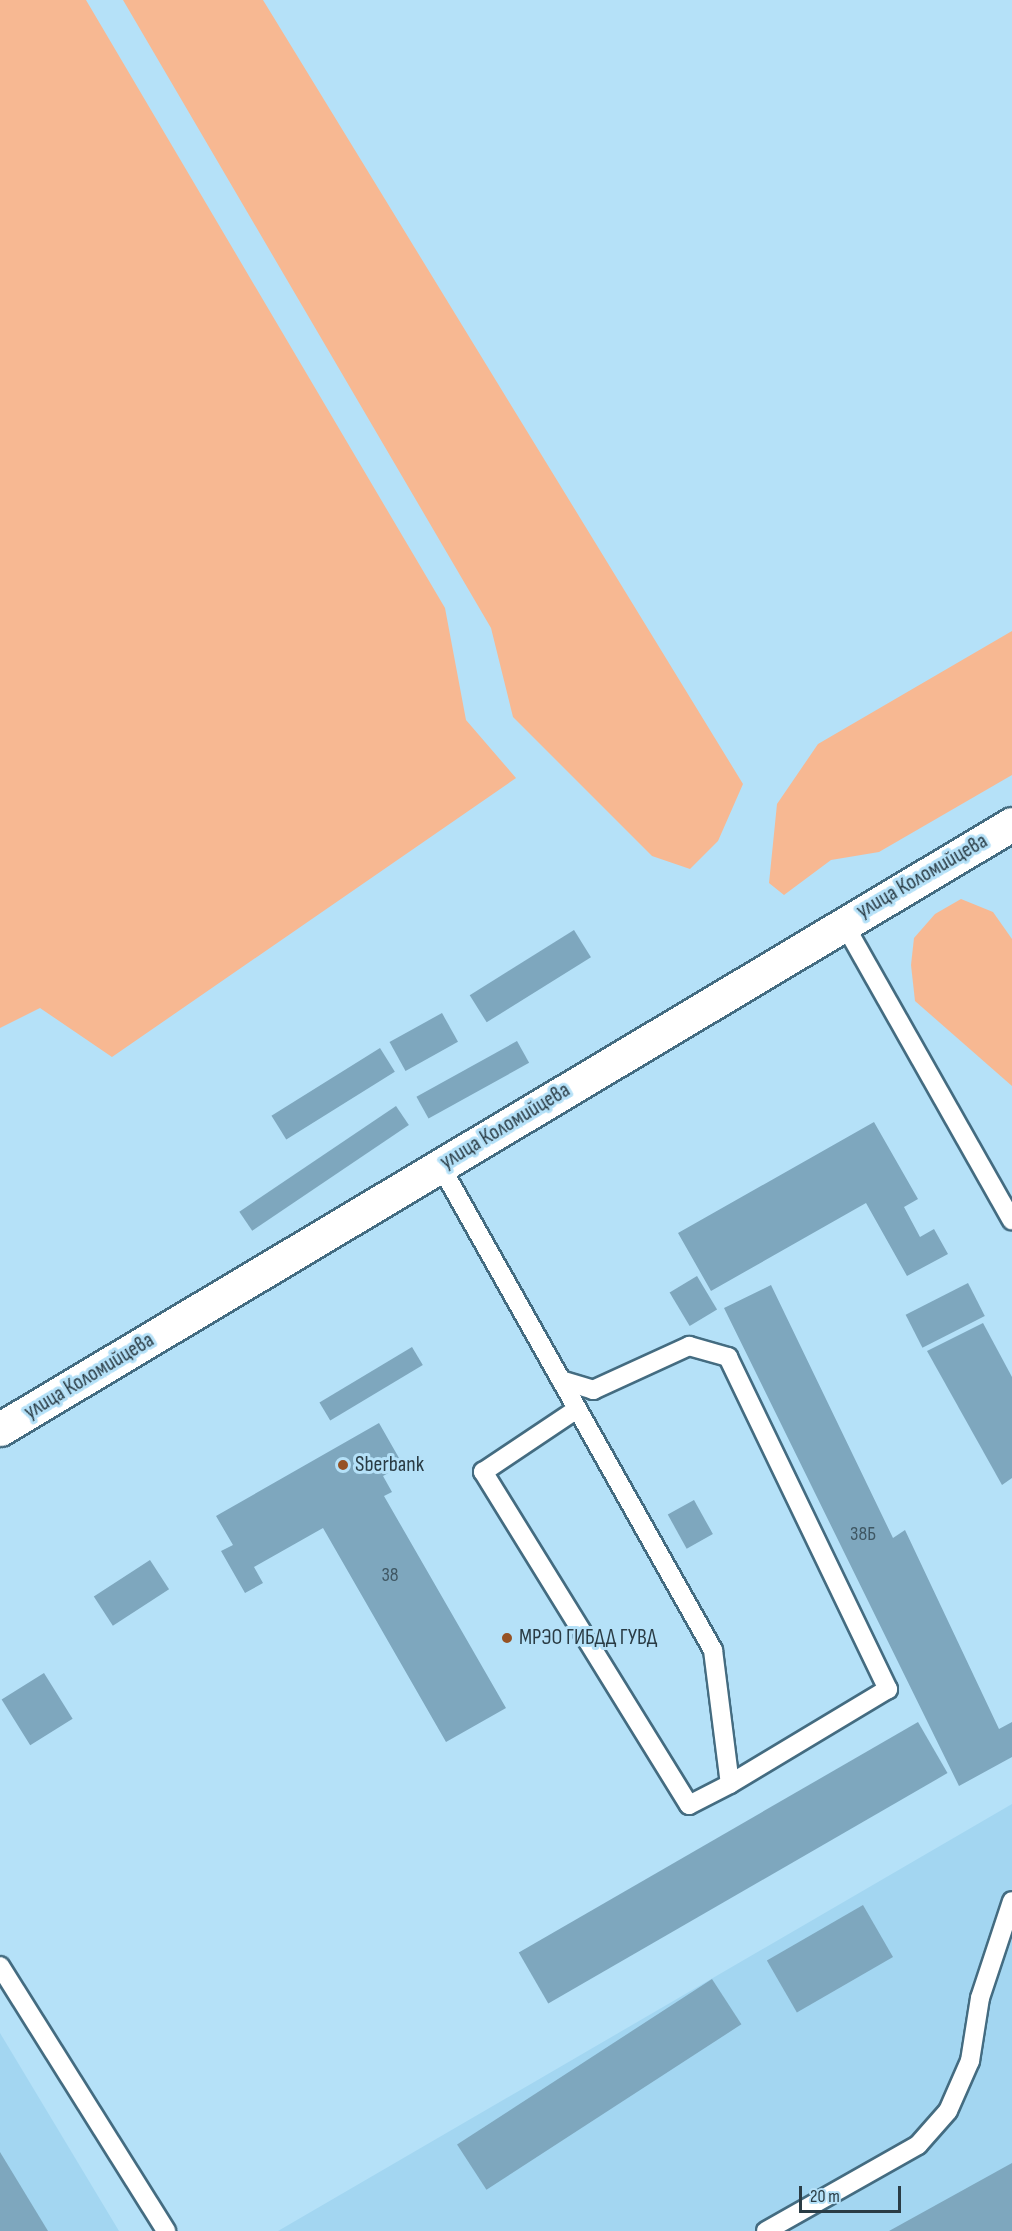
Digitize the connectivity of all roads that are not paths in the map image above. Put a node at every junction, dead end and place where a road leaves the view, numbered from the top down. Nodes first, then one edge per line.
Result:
1 (1012, 824) edge
2 (843, 922) junction
3 (440, 1165) junction
4 (1012, 1221) edge
5 (561, 1380) junction
6 (577, 1409) junction
7 (0, 1429) edge
8 (730, 1784) junction
9 (1012, 1901) edge
10 (0, 1966) edge
11 (166, 2231) edge
12 (766, 2231) edge

1 - 2 street, улица Коломийцева
2 - 3 street, улица Коломийцева
2 - 4 lane
3 - 5 lane
3 - 7 street, улица Коломийцева
5 - 6 lane
5 - 8 lane
6 - 8 lane
6 - 8 lane
9 - 12 lane
10 - 11 lane

